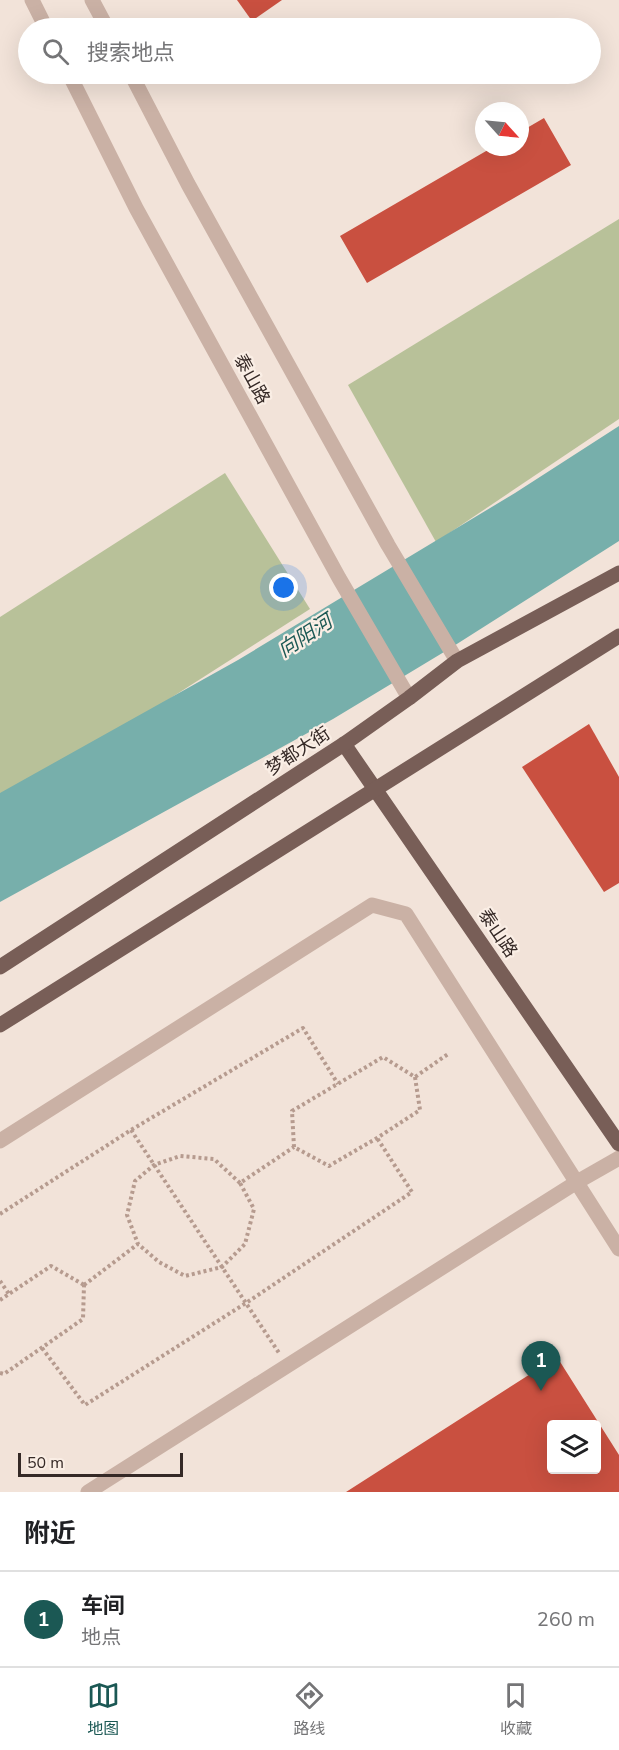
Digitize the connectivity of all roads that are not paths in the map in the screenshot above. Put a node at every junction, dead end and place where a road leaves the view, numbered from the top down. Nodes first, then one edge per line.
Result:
1 (32, 0) edge
2 (92, 0) edge
3 (41, 18) edge
4 (102, 18) edge
5 (74, 84) edge
6 (135, 84) edge
7 (619, 573) edge
8 (619, 636) edge
9 (457, 661) junction
10 (409, 698) junction
11 (344, 744) junction
12 (375, 789) junction
13 (0, 967) edge
14 (0, 1025) edge
15 (0, 1141) edge
16 (619, 1144) edge
17 (619, 1158) edge
18 (577, 1182) junction
19 (619, 1249) edge
20 (88, 1492) edge

1 - 3 street
2 - 4 street
5 - 10 street, 泰山路
6 - 9 street
7 - 9 main road, 梦都大街
8 - 12 main road
9 - 10 main road, 梦都大街
10 - 11 main road, 梦都大街
11 - 12 main road, 泰山路
11 - 13 main road, 梦都大街
12 - 14 main road
12 - 16 main road, 泰山路
15 - 18 street
17 - 18 street
18 - 19 street
18 - 20 street

